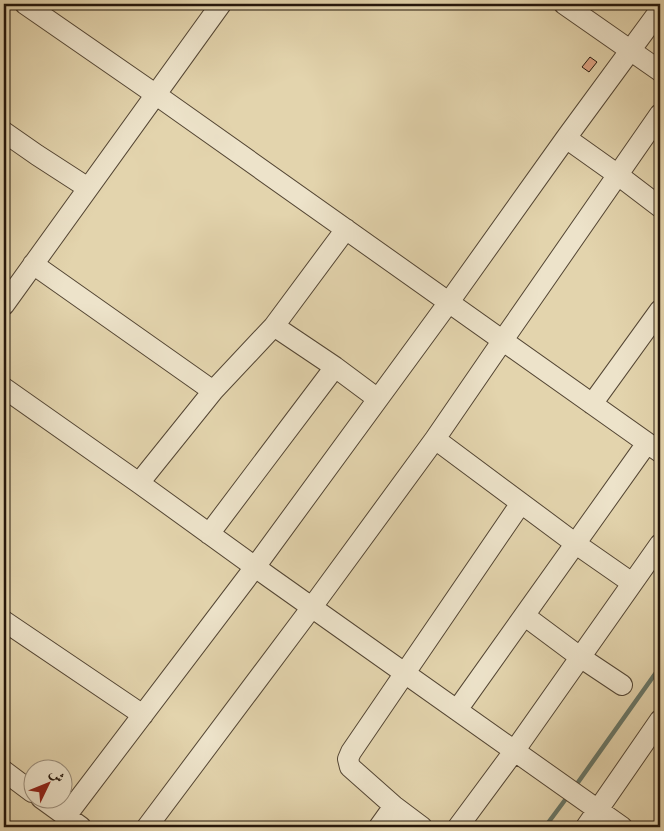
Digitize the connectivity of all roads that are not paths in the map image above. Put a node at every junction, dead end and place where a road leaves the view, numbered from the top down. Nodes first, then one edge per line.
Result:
1 (25, 4) edge
2 (221, 4) edge
3 (564, 4) edge
4 (660, 10) edge
5 (630, 50) junction
6 (660, 71) edge
7 (155, 94) junction
8 (660, 114) edge
9 (4, 132) edge
10 (566, 138) junction
11 (618, 175) junction
12 (88, 188) junction
13 (660, 207) edge
14 (346, 229) junction
15 (33, 264) junction
16 (449, 302) junction
17 (4, 305) edge
18 (660, 310) edge
19 (274, 326) junction
20 (503, 340) junction
21 (335, 367) junction
22 (4, 388) edge
23 (213, 390) junction
24 (378, 398) junction
25 (592, 404) junction
26 (435, 439) junction
27 (654, 448) edge
28 (139, 483) junction
29 (521, 503) junction
30 (209, 534) junction
31 (576, 544) junction
32 (660, 544) edge
33 (255, 567) junction
34 (632, 583) junction
35 (312, 607) junction
36 (524, 616) junction
37 (4, 621) edge
38 (580, 657) junction
39 (405, 673) junction
40 (622, 684) dead end
41 (458, 710) junction
42 (143, 715) junction
43 (660, 720) edge
44 (515, 750) junction
45 (4, 771) edge
46 (22, 784) edge
47 (394, 806) junction
48 (55, 808) edge
49 (598, 810) junction
50 (74, 822) edge
51 (146, 827) edge
52 (378, 827) edge
53 (422, 827) edge
54 (458, 827) edge
55 (586, 827) edge
56 (622, 827) edge

1 - 7 street
2 - 7 street
3 - 5 street
4 - 5 street
5 - 6 street
5 - 10 street
7 - 12 street
7 - 14 street
8 - 11 street
9 - 12 street
10 - 11 street
10 - 16 street
11 - 13 street
11 - 20 street
12 - 15 street
14 - 16 street
14 - 19 street
15 - 17 street
15 - 23 street
16 - 20 street
16 - 24 street
18 - 25 street
19 - 21 street
19 - 23 street
20 - 25 street
20 - 26 street
21 - 24 street
21 - 30 street
22 - 28 street
23 - 28 street
24 - 33 street
25 - 27 street
26 - 29 street
26 - 35 street
27 - 31 street
28 - 30 street
29 - 31 street
29 - 39 street
30 - 33 street
31 - 34 street
31 - 36 street
32 - 34 street
33 - 35 street
33 - 42 street
34 - 38 street
35 - 39 street
35 - 51 street
36 - 38 street
36 - 41 street
37 - 42 street
38 - 40 street
38 - 44 street
39 - 41 street
39 - 47 street
41 - 44 street
42 - 50 street
43 - 49 street
44 - 49 street
44 - 54 street
45 - 46 street
47 - 52 street
47 - 53 street
48 - 50 street
49 - 55 street
49 - 56 street

